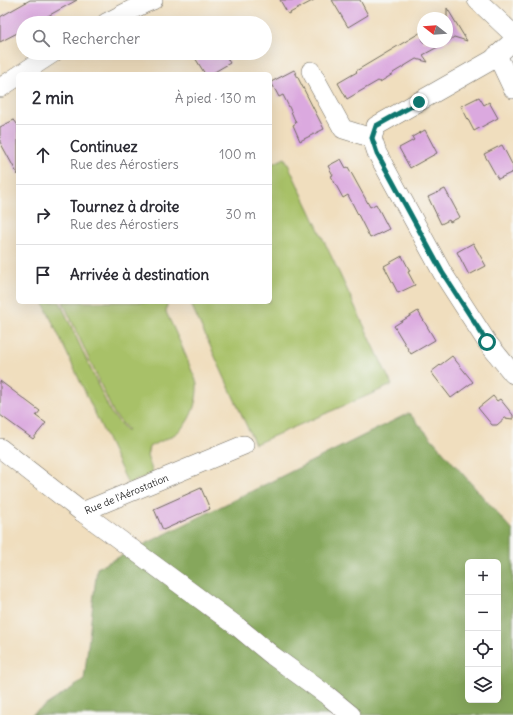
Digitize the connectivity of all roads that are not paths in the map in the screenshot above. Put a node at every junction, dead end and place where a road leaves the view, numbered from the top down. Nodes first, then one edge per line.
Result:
1 (477, 0) edge
2 (146, 1) edge
3 (119, 16) edge
4 (513, 34) edge
5 (513, 41) edge
6 (497, 55) junction
7 (42, 60) edge
8 (24, 72) edge
9 (311, 72) dead end
10 (16, 77) edge
11 (0, 88) edge
12 (513, 89) edge
13 (372, 138) junction
14 (513, 374) edge
15 (244, 445) dead end
16 (0, 448) edge
17 (82, 512) junction
18 (351, 715) edge

1 - 4 street
2 - 3 street
5 - 6 street
6 - 12 street
6 - 13 street
7 - 8 street
9 - 13 street
10 - 11 street
13 - 14 street
15 - 17 street, Rue de l'Aérostation
16 - 17 street, Rue de l'Aérostation
17 - 18 street

